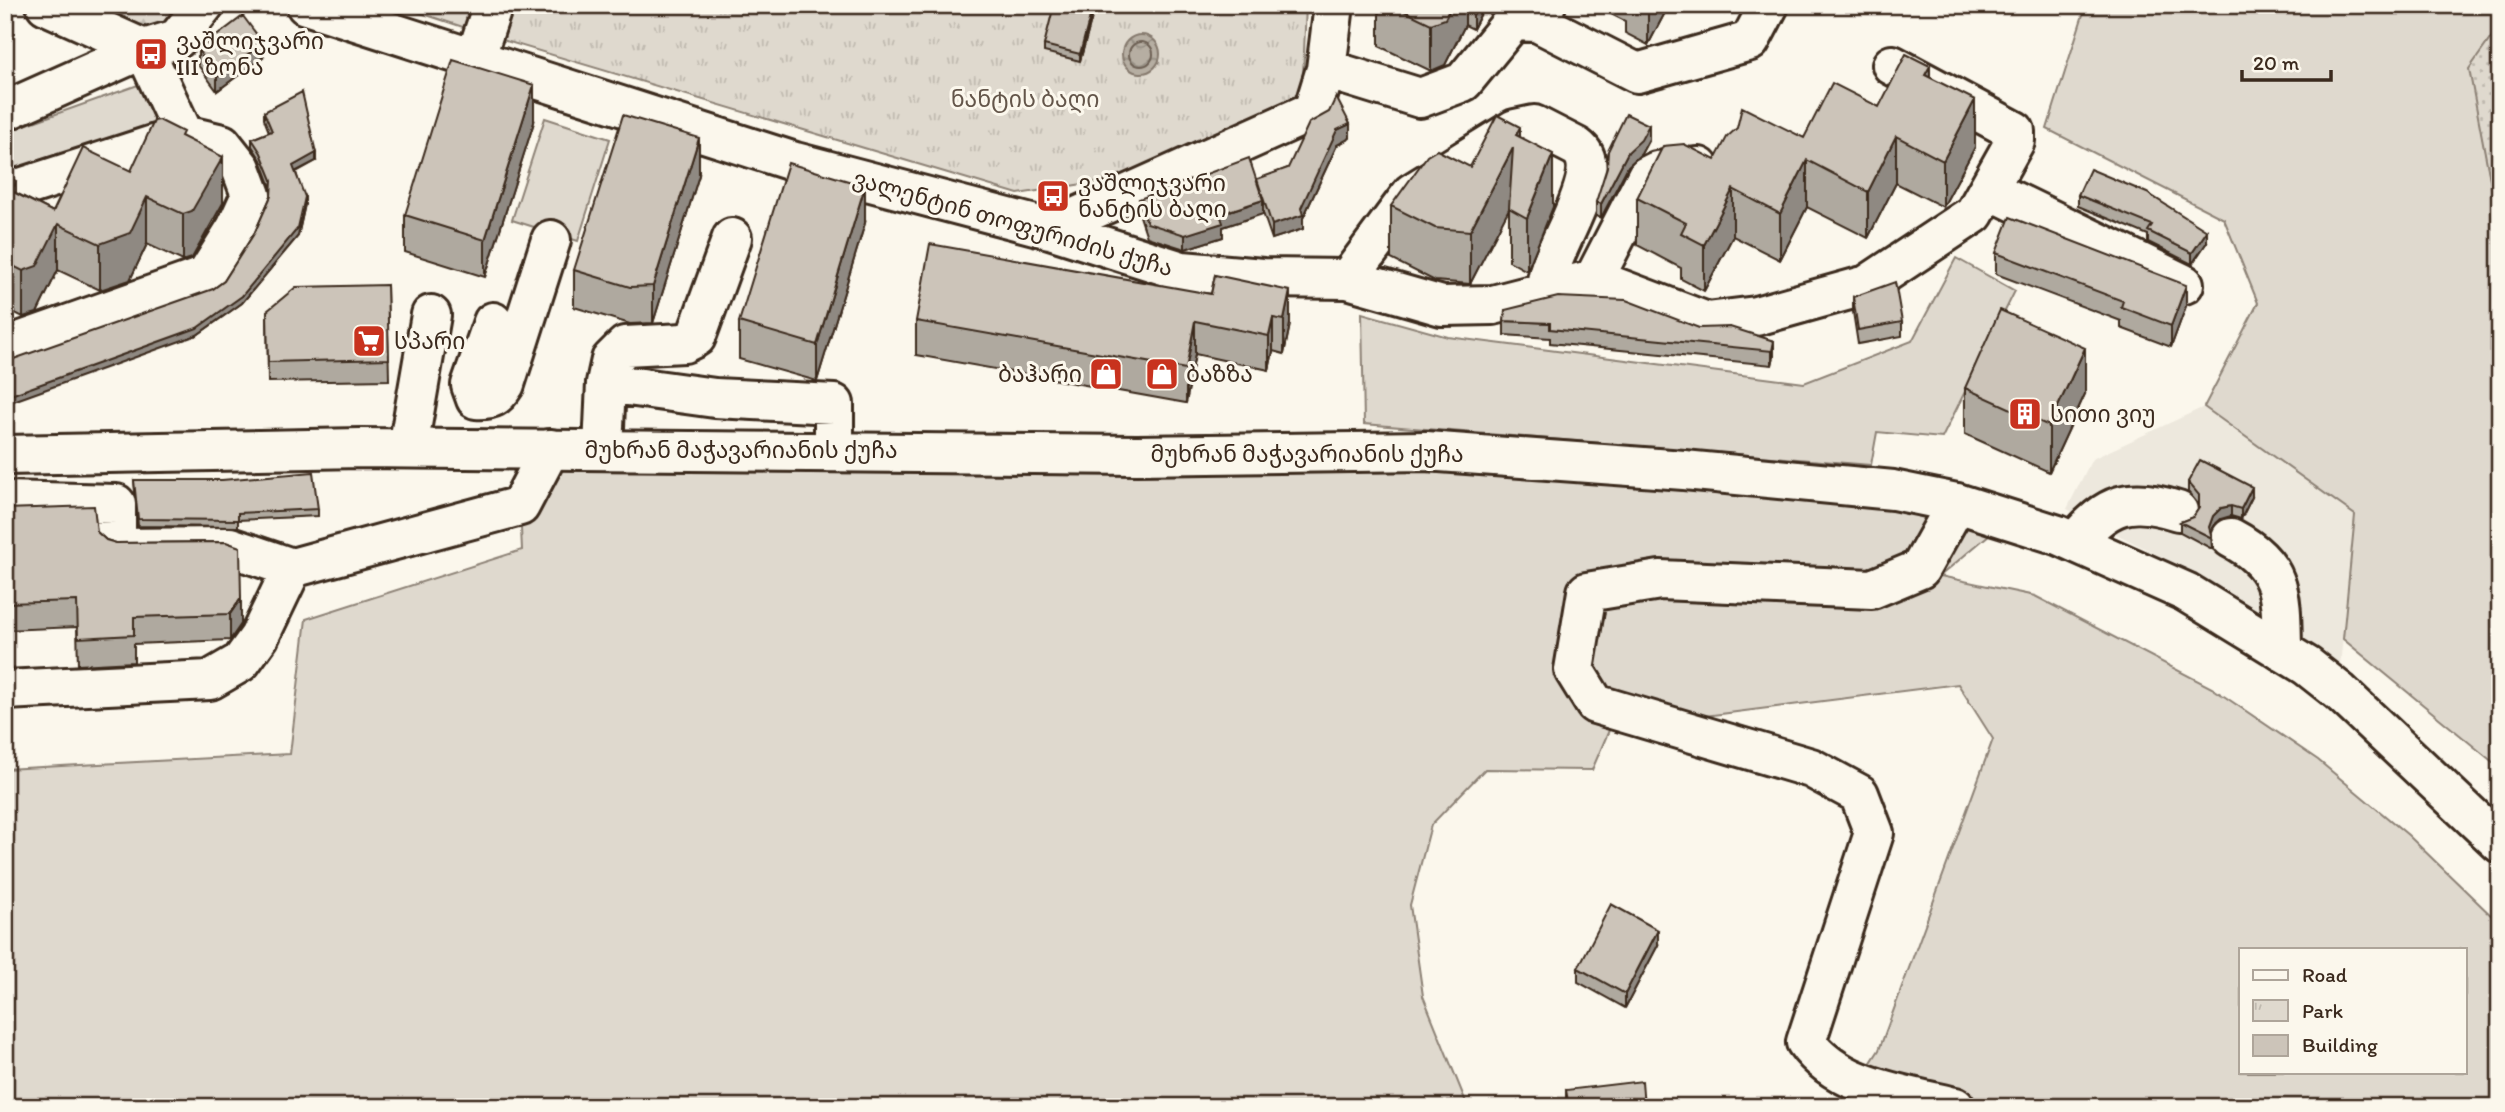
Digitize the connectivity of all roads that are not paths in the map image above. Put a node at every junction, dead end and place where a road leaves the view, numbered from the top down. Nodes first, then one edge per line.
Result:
1 (46, 5) edge
2 (204, 5) edge
3 (306, 5) edge
4 (493, 5) edge
5 (1334, 5) edge
6 (1769, 5) edge
7 (1541, 14) edge
8 (144, 49) junction
9 (475, 59) junction
10 (1892, 65) dead end
11 (1326, 69) junction
12 (5, 111) edge
13 (184, 135) junction
14 (1717, 165) edge
15 (1988, 189) junction
16 (5, 192) edge
17 (1050, 229) junction
18 (732, 238) dead end
19 (551, 240) dead end
20 (1348, 279) junction
21 (1594, 279) junction
22 (2184, 284) edge
23 (1547, 291) junction
24 (431, 315) dead end
25 (493, 322) dead end
26 (5, 347) edge
27 (606, 383) junction
28 (476, 399) junction
29 (408, 448) junction
30 (479, 449) junction
31 (551, 449) junction
32 (603, 449) junction
33 (834, 450) junction
34 (5, 455) edge
35 (5, 502) edge
36 (1957, 503) junction
37 (520, 506) junction
38 (2178, 511) dead end
39 (2231, 538) dead end
40 (2076, 542) junction
41 (292, 568) junction
42 (2283, 651) junction
43 (5, 690) edge
44 (2500, 843) edge
45 (1955, 1107) edge

1 - 8 main road
2 - 8 main road
3 - 9 main road, ვალენტინ თოფურიძის ქუჩა
4 - 9 main road
5 - 11 main road
6 - 7 main road
7 - 11 main road
8 - 12 main road
8 - 13 main road
9 - 17 main road, ვალენტინ თოფურიძის ქუჩა
10 - 15 main road
11 - 17 main road
13 - 16 main road
13 - 26 main road
14 - 21 main road
15 - 21 main road
15 - 22 main road
17 - 20 main road, ვალენტინ თოფურიძის ქუჩა
18 - 27 main road
19 - 28 main road
20 - 23 main road, ვალენტინ თოფურიძის ქუჩა
20 - 23 main road
21 - 23 main road, ვალენტინ თოფურიძის ქუჩა
24 - 29 main road
25 - 28 main road
27 - 32 main road
27 - 33 main road
28 - 30 main road
29 - 30 main road, მუხრან მაჭავარიანის ქუჩა
29 - 34 main road, მუხრან მაჭავარიანის ქუჩა
30 - 31 main road, მუხრან მაჭავარიანის ქუჩა
30 - 37 main road
31 - 32 main road, მუხრან მაჭავარიანის ქუჩა
31 - 37 main road
32 - 33 main road, მუხრან მაჭავარიანის ქუჩა
33 - 36 main road, მუხრან მაჭავარიანის ქუჩა
35 - 41 main road
36 - 40 main road, მუხრან მაჭავარიანის ქუჩა
36 - 45 main road
37 - 41 main road
38 - 40 main road
39 - 42 main road
40 - 42 main road, მუხრან მაჭავარიანის ქუჩა
41 - 43 main road
42 - 44 main road, მუხრან მაჭავარიანის ქუჩა

